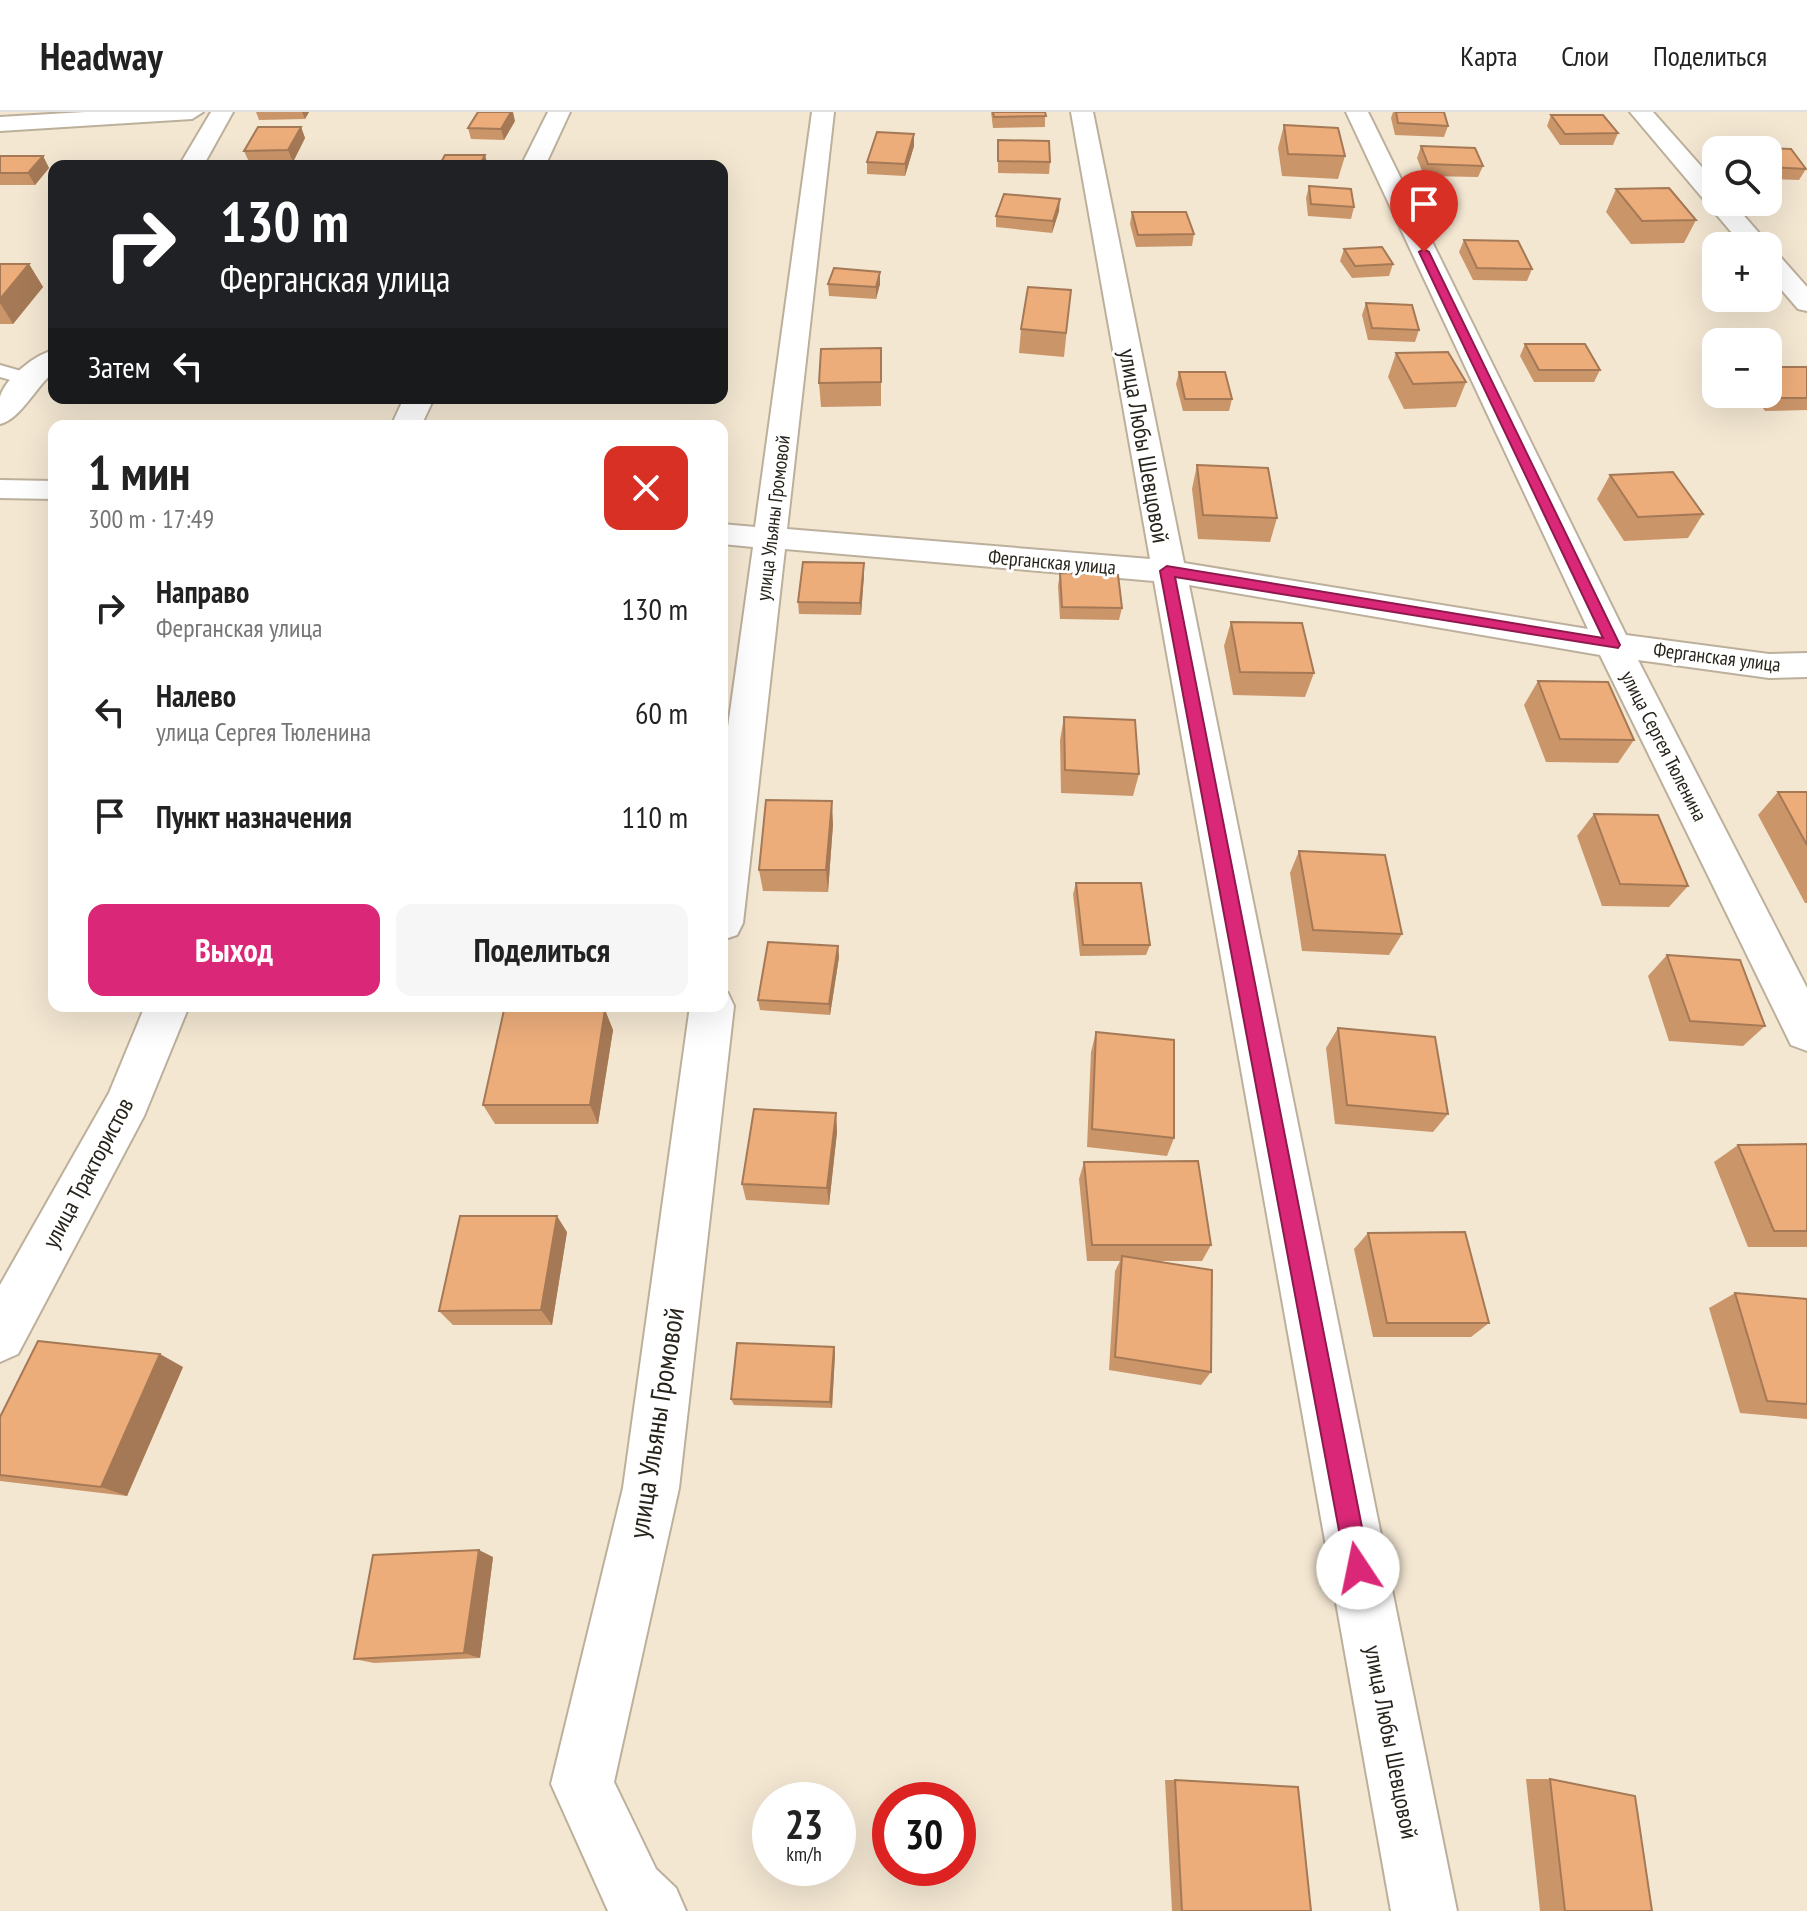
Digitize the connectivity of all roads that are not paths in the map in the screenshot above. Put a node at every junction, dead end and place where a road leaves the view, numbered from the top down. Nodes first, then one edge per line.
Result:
1 (192, 112) edge
2 (222, 112) edge
3 (559, 112) edge
4 (823, 112) edge
5 (1082, 112) edge
6 (1357, 112) edge
7 (1641, 112) edge
8 (17, 119) edge
9 (0, 151) edge
10 (194, 160) edge
11 (536, 160) edge
12 (1702, 182) edge
13 (1732, 216) edge
14 (1745, 232) edge
15 (1782, 274) edge
16 (1807, 303) edge
17 (48, 363) edge
18 (0, 371) edge
19 (28, 379) junction
20 (0, 415) edge
21 (0, 489) edge
22 (48, 490) edge
23 (728, 535) edge
24 (770, 539) junction
25 (1167, 571) junction
26 (1613, 645) junction
27 (1807, 665) edge
28 (728, 875) edge
29 (165, 1012) edge
30 (711, 1012) edge
31 (1807, 1032) edge
32 (0, 1336) edge
33 (653, 1911) edge
34 (1424, 1911) edge

1 - 8 street
2 - 10 street
3 - 11 street
4 - 24 street, улица Ульяны Громовой
5 - 25 street, улица Любы Шевцовой
6 - 26 street, улица Сергея Тюленина
7 - 12 street
8 - 9 street
13 - 14 street
15 - 16 street
17 - 19 street
18 - 19 lane
19 - 20 street
21 - 22 street
23 - 24 street, Ферганская улица
24 - 25 street, Ферганская улица
24 - 28 street, улица Ульяны Громовой
25 - 26 street, Ферганская улица
25 - 34 street, улица Любы Шевцовой
26 - 27 street, Ферганская улица
26 - 31 street, улица Сергея Тюленина
29 - 32 street, улица Трактористов
30 - 33 street, улица Ульяны Громовой

